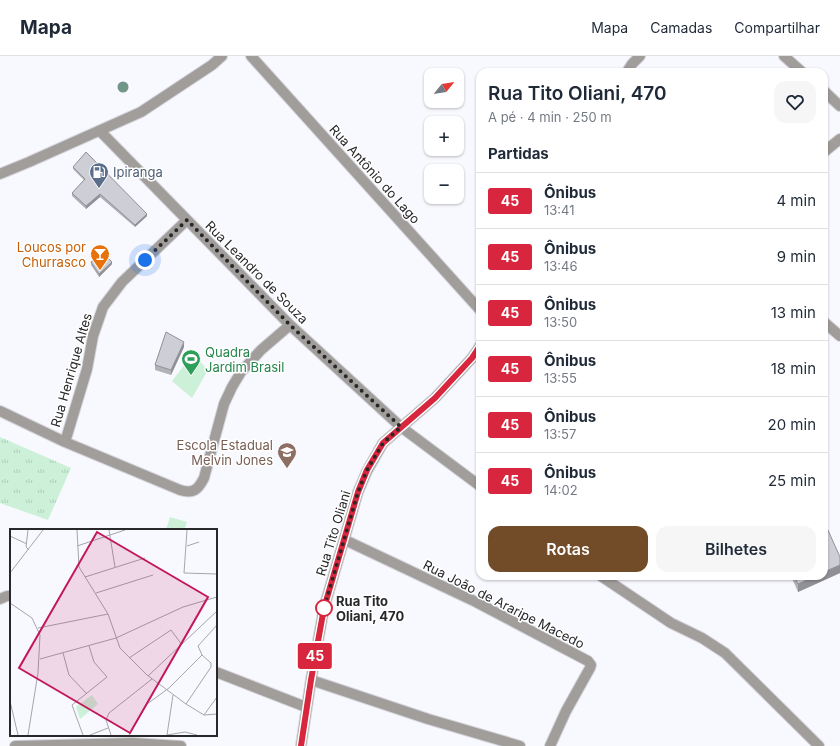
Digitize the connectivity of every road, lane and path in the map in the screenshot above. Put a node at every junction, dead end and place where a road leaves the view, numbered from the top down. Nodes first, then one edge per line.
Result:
1 (222, 56) edge
2 (251, 56) edge
3 (640, 56) edge
4 (784, 56) edge
5 (630, 68) edge
6 (798, 68) edge
7 (828, 95) edge
8 (840, 106) edge
9 (100, 131) junction
10 (840, 138) edge
11 (828, 148) edge
12 (0, 174) edge
13 (187, 220) junction
14 (476, 306) edge
15 (290, 325) junction
16 (828, 326) edge
17 (840, 336) edge
18 (476, 352) edge
19 (0, 411) edge
20 (401, 427) junction
21 (65, 442) junction
22 (476, 483) edge
23 (344, 540) junction
24 (607, 580) edge
25 (10, 596) edge
26 (0, 599) edge
27 (217, 672) edge
28 (311, 680) junction
29 (306, 707) junction
30 (15, 746) edge
31 (181, 746) edge
32 (301, 746) edge
33 (520, 746) edge
34 (550, 746) edge
35 (819, 746) edge

1 - 9 street
2 - 14 street, Rua Antônio do Lago
3 - 5 street
4 - 6 street
7 - 8 street
9 - 12 street
9 - 13 street, Rua Leandro de Souza
10 - 11 street
13 - 15 street, Rua Leandro de Souza
13 - 21 street, Rua Henrique Altes
15 - 20 street, Rua Leandro de Souza
15 - 21 street
16 - 17 street
18 - 20 street, Rua Tito Oliani
19 - 21 street
20 - 22 street, Rua Leandro de Souza
20 - 23 street, Rua Tito Oliani
23 - 28 street, Rua Tito Oliani
23 - 34 street, Rua João de Araripe Macedo
24 - 35 street
25 - 26 street
27 - 29 street
28 - 29 street, Rua Tito Oliani
28 - 33 street
29 - 32 street, Rua Tito Oliani
30 - 31 street

